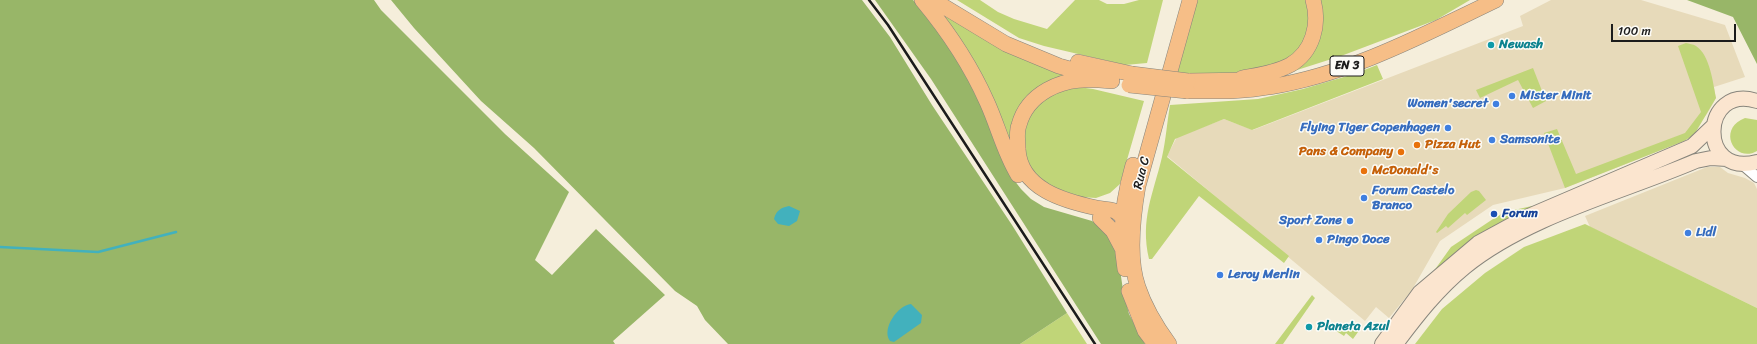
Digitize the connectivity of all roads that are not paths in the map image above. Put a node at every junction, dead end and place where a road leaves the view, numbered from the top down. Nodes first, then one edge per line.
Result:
1 (922, 0) edge
2 (936, 0) edge
3 (947, 0) edge
4 (1179, 0) edge
5 (1190, 0) edge
6 (1313, 0) edge
7 (1477, 0) edge
8 (1496, 0) edge
9 (1130, 79) junction
10 (1112, 81) junction
11 (1226, 81) junction
12 (1188, 86) junction
13 (1757, 101) edge
14 (1713, 126) junction
15 (1727, 159) junction
16 (1757, 162) edge
17 (1743, 165) junction
18 (1757, 177) edge
19 (1126, 188) junction
20 (1098, 213) junction
21 (1128, 213) junction
22 (1122, 248) junction
23 (1155, 344) edge
24 (1169, 344) edge
25 (1382, 344) edge
26 (1396, 344) edge

1 - 20 main road
2 - 10 main road, EN 3
3 - 9 main road, EN 3
4 - 19 main road, Rua C
5 - 21 main road, Rua C
6 - 11 main road
7 - 11 main road, EN 3
8 - 12 main road, EN 3
9 - 10 main road, EN 3
9 - 12 main road, EN 3, bridge
10 - 20 main road
11 - 12 main road, EN 3
13 - 14 main road
14 - 15 main road
14 - 25 main road
15 - 17 main road
15 - 26 main road
16 - 17 main road
17 - 18 street
19 - 20 main road
19 - 21 main road, Rua C
20 - 21 main road
20 - 22 main road
21 - 22 main road, Rua C
21 - 24 main road
22 - 23 main road, Rua C

